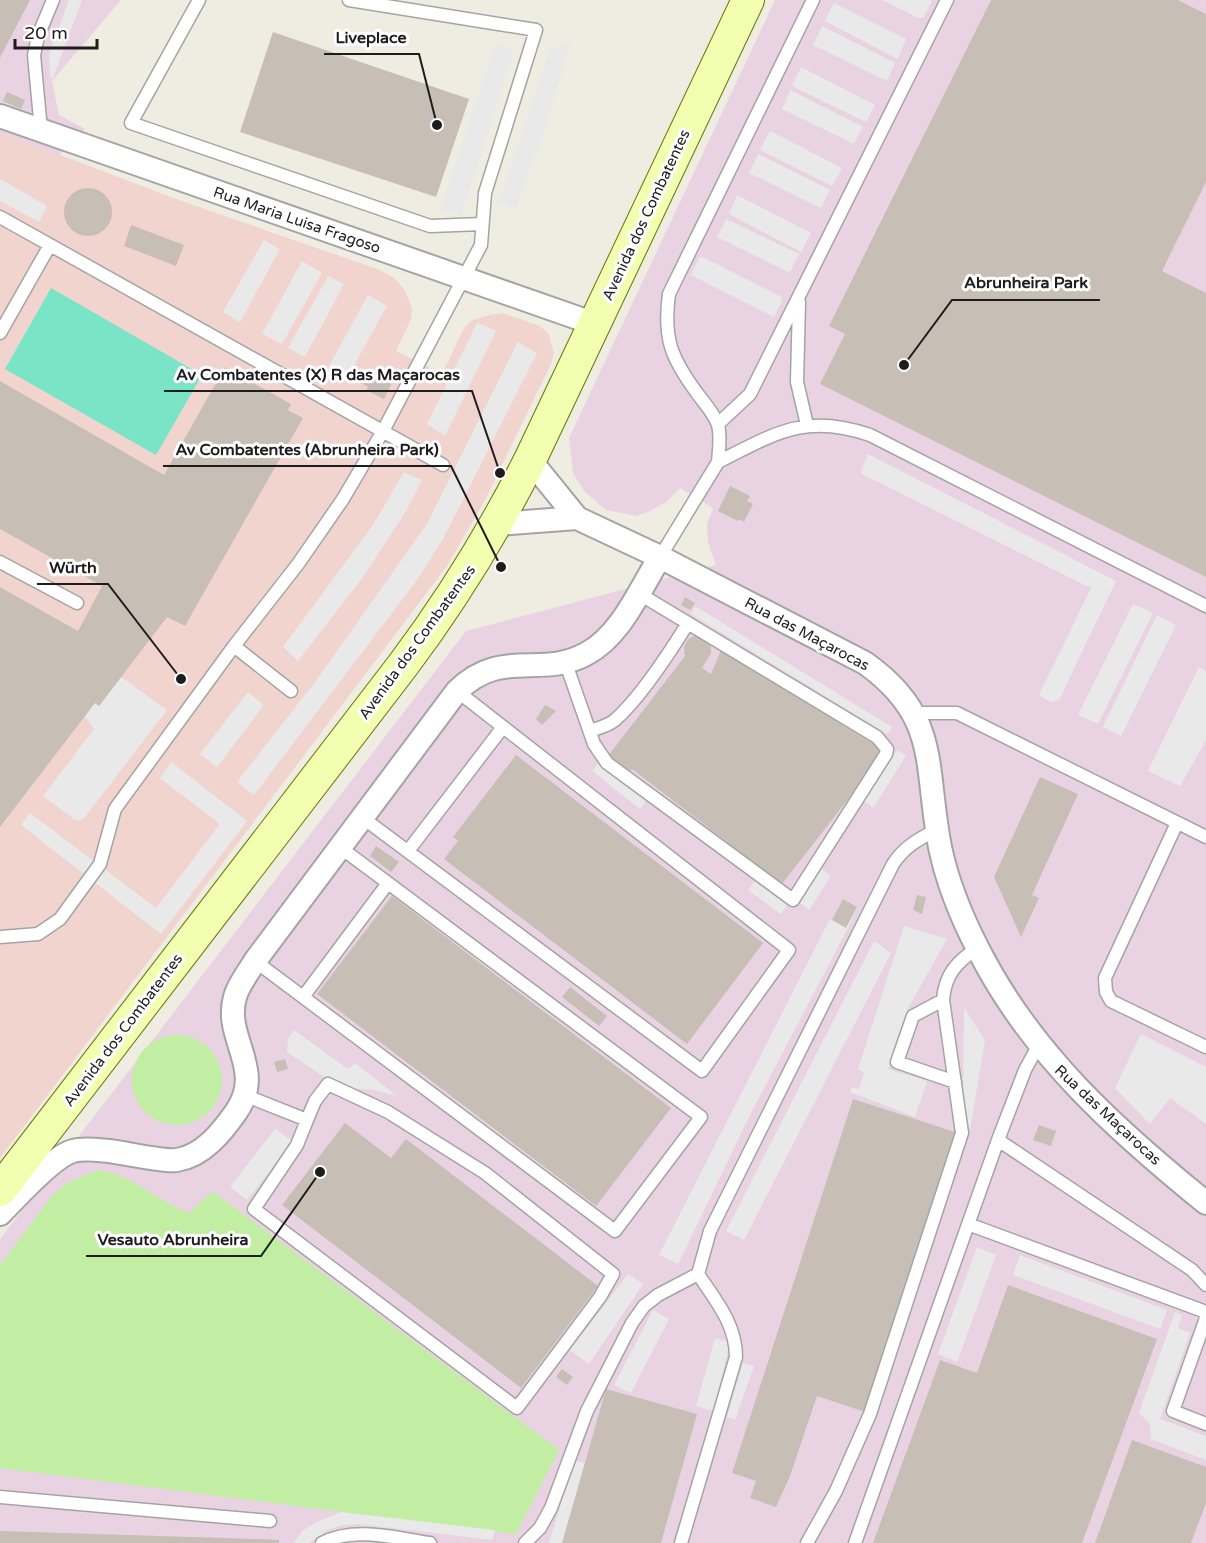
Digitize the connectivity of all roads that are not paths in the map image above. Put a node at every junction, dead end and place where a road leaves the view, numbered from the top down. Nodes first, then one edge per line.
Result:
1 (53, 0) edge
2 (199, 0) edge
3 (349, 0) edge
4 (748, 0) edge
5 (813, 0) edge
6 (947, 0) edge
7 (0, 116) edge
8 (41, 130) junction
9 (0, 217) edge
10 (482, 224) junction
11 (51, 245) junction
12 (462, 278) junction
13 (801, 292) junction
14 (595, 324) junction
15 (0, 333) edge
16 (718, 424) junction
17 (807, 425) junction
18 (383, 431) junction
19 (530, 460) junction
20 (718, 462) junction
21 (443, 465) dead end
22 (578, 518) junction
23 (498, 524) junction
24 (660, 557) junction
25 (0, 562) edge
26 (638, 593) junction
27 (76, 603) dead end
28 (1206, 606) edge
29 (687, 623) junction
30 (234, 646) junction
31 (565, 662) junction
32 (291, 691) dead end
33 (457, 691) junction
34 (912, 713) junction
35 (503, 727) junction
36 (590, 731) junction
37 (363, 818) junction
38 (1177, 823) junction
39 (938, 829) junction
40 (1206, 837) edge
41 (341, 848) junction
42 (408, 851) junction
43 (388, 883) junction
44 (0, 937) edge
45 (977, 948) junction
46 (255, 961) junction
47 (303, 997) junction
48 (943, 1000) junction
49 (1038, 1046) junction
50 (1206, 1047) edge
51 (955, 1082) junction
52 (244, 1095) junction
53 (307, 1120) junction
54 (998, 1140) junction
55 (0, 1190) edge
56 (1206, 1203) edge
57 (0, 1214) edge
58 (968, 1224) junction
59 (698, 1274) junction
60 (1204, 1278) edge
61 (1206, 1312) edge
62 (1206, 1318) edge
63 (1206, 1424) edge
64 (0, 1497) edge
65 (270, 1521) dead end
66 (322, 1543) edge
67 (430, 1543) edge
68 (525, 1543) edge
69 (681, 1543) edge
70 (807, 1543) edge
71 (855, 1543) edge

1 - 8 lane
2 - 10 lane
3 - 10 lane
4 - 14 street, Avenida dos Combatentes
5 - 16 lane
6 - 13 lane
7 - 8 street, Rua Maria Luisa Fragoso
8 - 12 street, Rua Maria Luisa Fragoso
9 - 11 lane
10 - 12 lane
11 - 15 lane
11 - 18 lane
12 - 14 street, Rua Maria Luisa Fragoso
12 - 18 lane
13 - 16 lane
13 - 17 lane
14 - 19 street, Avenida dos Combatentes
16 - 20 lane
17 - 20 lane
17 - 28 lane
18 - 21 lane
18 - 30 lane
19 - 22 street, Rua das Maçarocas
19 - 23 street, Avenida dos Combatentes
20 - 24 lane
22 - 23 street, Rua das Maçarocas
22 - 24 street, Rua das Maçarocas
23 - 55 street, Avenida dos Combatentes
24 - 26 street
24 - 34 street, Rua das Maçarocas
25 - 27 lane
26 - 29 lane
26 - 31 street
29 - 36 lane
29 - 36 lane
30 - 32 lane
30 - 44 lane
31 - 33 street
31 - 36 lane
33 - 35 lane
33 - 37 street
34 - 38 lane
34 - 39 street, Rua das Maçarocas
35 - 42 lane
35 - 42 lane
37 - 41 street
37 - 42 lane
38 - 40 lane
38 - 50 lane
39 - 45 street, Rua das Maçarocas
39 - 59 lane
41 - 43 lane
41 - 46 street
43 - 47 lane
43 - 47 lane
45 - 48 lane
45 - 49 street, Rua das Maçarocas
46 - 47 lane
46 - 52 street
48 - 51 lane
48 - 51 lane
49 - 54 lane
49 - 56 street, Rua das Maçarocas
51 - 70 lane
52 - 53 lane
52 - 57 street
53 - 53 lane
54 - 58 lane
54 - 60 lane
58 - 61 lane
58 - 71 lane
59 - 68 lane
59 - 69 lane
62 - 63 lane
64 - 65 lane
66 - 67 lane

